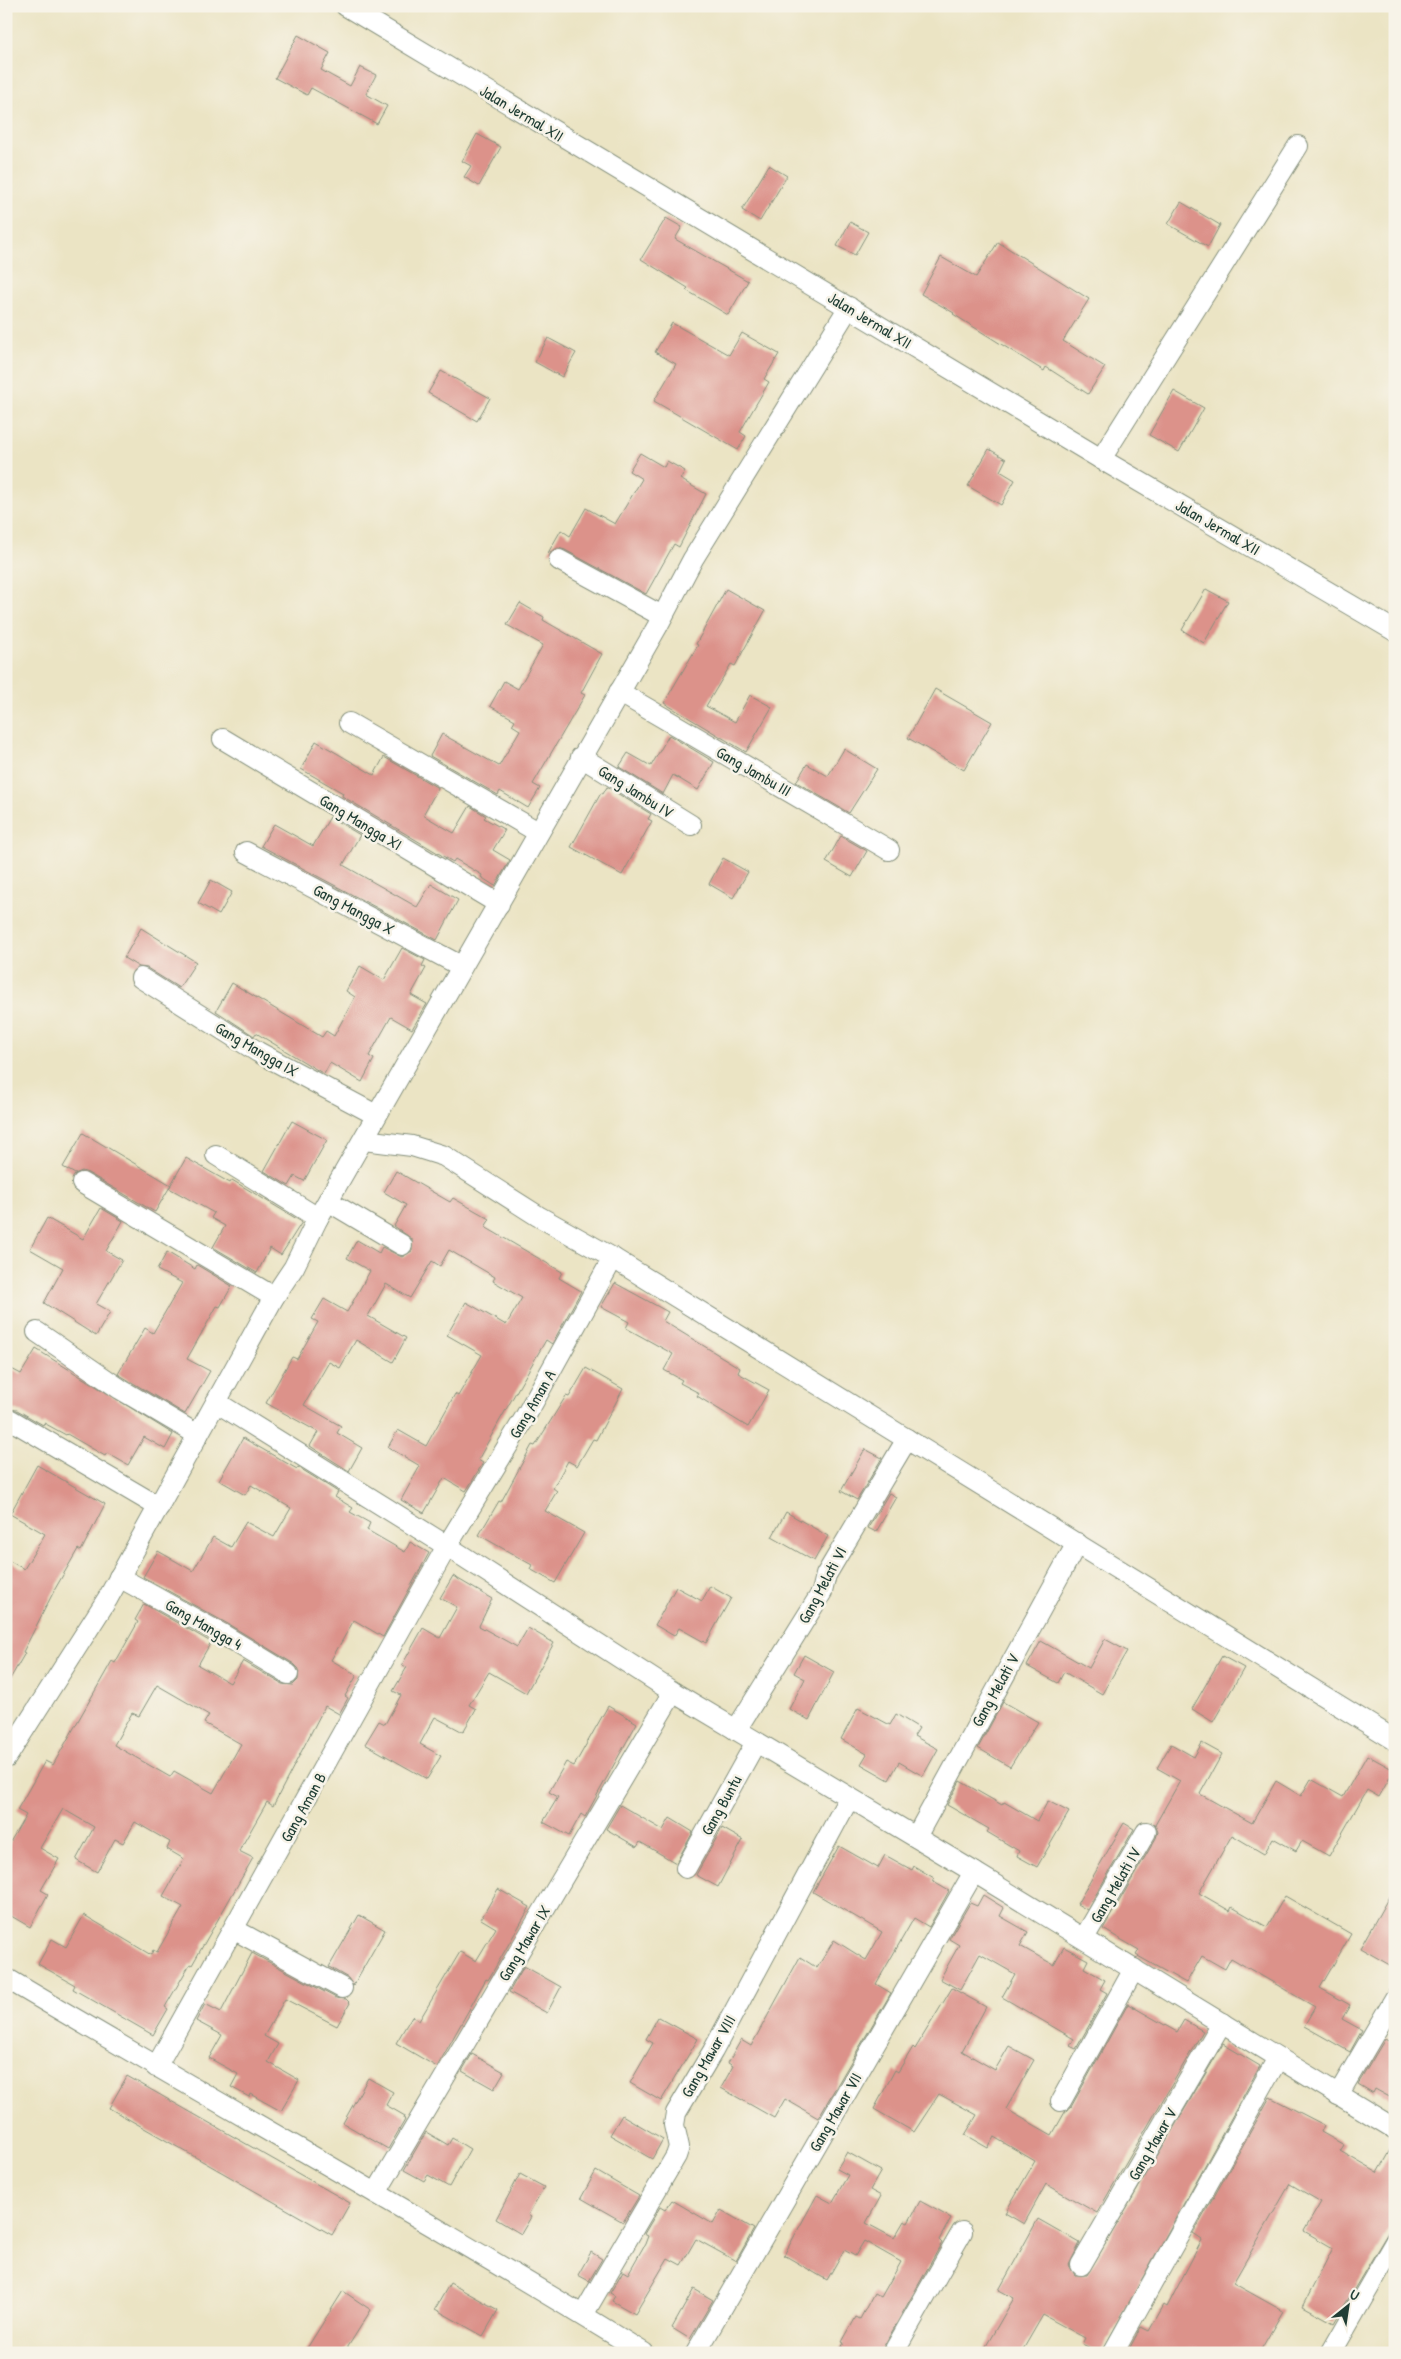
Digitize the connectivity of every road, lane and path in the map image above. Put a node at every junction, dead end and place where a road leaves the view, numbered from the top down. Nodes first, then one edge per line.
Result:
1 (346, 6) edge
2 (1298, 146) dead end
3 (849, 307) junction
4 (1101, 459) junction
5 (559, 560) dead end
6 (662, 616) junction
7 (1395, 631) edge
8 (619, 692) junction
9 (349, 723) dead end
10 (223, 739) dead end
11 (581, 757) junction
12 (691, 825) dead end
13 (538, 832) junction
14 (889, 850) dead end
15 (246, 852) dead end
16 (498, 904) junction
17 (461, 966) junction
18 (141, 978) dead end
19 (376, 1115) junction
20 (364, 1140) junction
21 (216, 1155) dead end
22 (82, 1183) dead end
23 (323, 1210) junction
24 (402, 1245) dead end
25 (613, 1258) junction
26 (274, 1297) junction
27 (37, 1332) dead end
28 (216, 1402) junction
29 (11, 1420) dead end
30 (198, 1435) junction
31 (907, 1439) junction
32 (159, 1507) junction
33 (1077, 1543) junction
34 (447, 1546) junction
35 (120, 1577) junction
36 (288, 1674) dead end
37 (673, 1692) junction
38 (736, 1730) junction
39 (1395, 1740) edge
40 (756, 1742) junction
41 (6, 1758) edge
42 (849, 1798) junction
43 (1146, 1832) dead end
44 (916, 1837) junction
45 (686, 1868) dead end
46 (974, 1872) junction
47 (235, 1930) junction
48 (1084, 1938) junction
49 (1134, 1969) junction
50 (6, 1978) edge
51 (342, 1988) dead end
52 (1395, 1998) edge
53 (1222, 2023) junction
54 (1278, 2058) junction
55 (156, 2068) junction
56 (1338, 2095) junction
57 (1061, 2100) dead end
58 (1395, 2129) edge
59 (376, 2193) junction
60 (962, 2232) dead end
61 (1395, 2242) edge
62 (1082, 2265) dead end
63 (583, 2315) junction
64 (644, 2353) edge
65 (696, 2353) edge
66 (893, 2353) edge
67 (1113, 2353) edge
68 (1331, 2353) edge

1 - 3 street, Jalan Jermal XII
2 - 4 street
3 - 4 street, Jalan Jermal XII
3 - 6 street
4 - 7 street, Jalan Jermal XII
5 - 6 street
6 - 8 street
8 - 11 street
8 - 14 street, Gang Jambu III
9 - 13 street
10 - 16 street, Gang Mangga XI
11 - 12 street, Gang Jambu IV
11 - 13 street
13 - 16 street
15 - 17 street, Gang Mangga X
16 - 17 street
17 - 19 street
18 - 19 street, Gang Mangga IX
19 - 20 street
20 - 23 street
20 - 25 street
21 - 23 street
22 - 26 street
23 - 24 street
23 - 26 street
25 - 31 street
25 - 34 street, Gang Aman A
26 - 28 street
27 - 30 street
28 - 30 street
28 - 34 street
29 - 32 street
30 - 32 street
31 - 33 street
31 - 38 street, Gang Melati VI
32 - 35 street
33 - 39 street
33 - 44 street, Gang Melati V
34 - 37 street
34 - 47 street, Gang Aman B
35 - 36 street, Gang Mangga 4
35 - 41 street
37 - 38 street
37 - 59 street, Gang Mawar IX
38 - 40 street
40 - 42 street
40 - 45 street, Gang Buntu
42 - 44 street
42 - 63 street, Gang Mawar VIII
43 - 48 street, Gang Melati IV
44 - 46 street
46 - 48 street
46 - 65 street, Gang Mawar VII
47 - 51 street
47 - 55 street, Gang Aman B
48 - 49 street
49 - 53 street
49 - 57 street
50 - 55 street
52 - 56 street
53 - 54 street
53 - 62 street, Gang Mawar V
54 - 56 street
54 - 67 street
55 - 59 street
56 - 58 street
59 - 63 street
60 - 66 street
61 - 68 street
63 - 64 street

